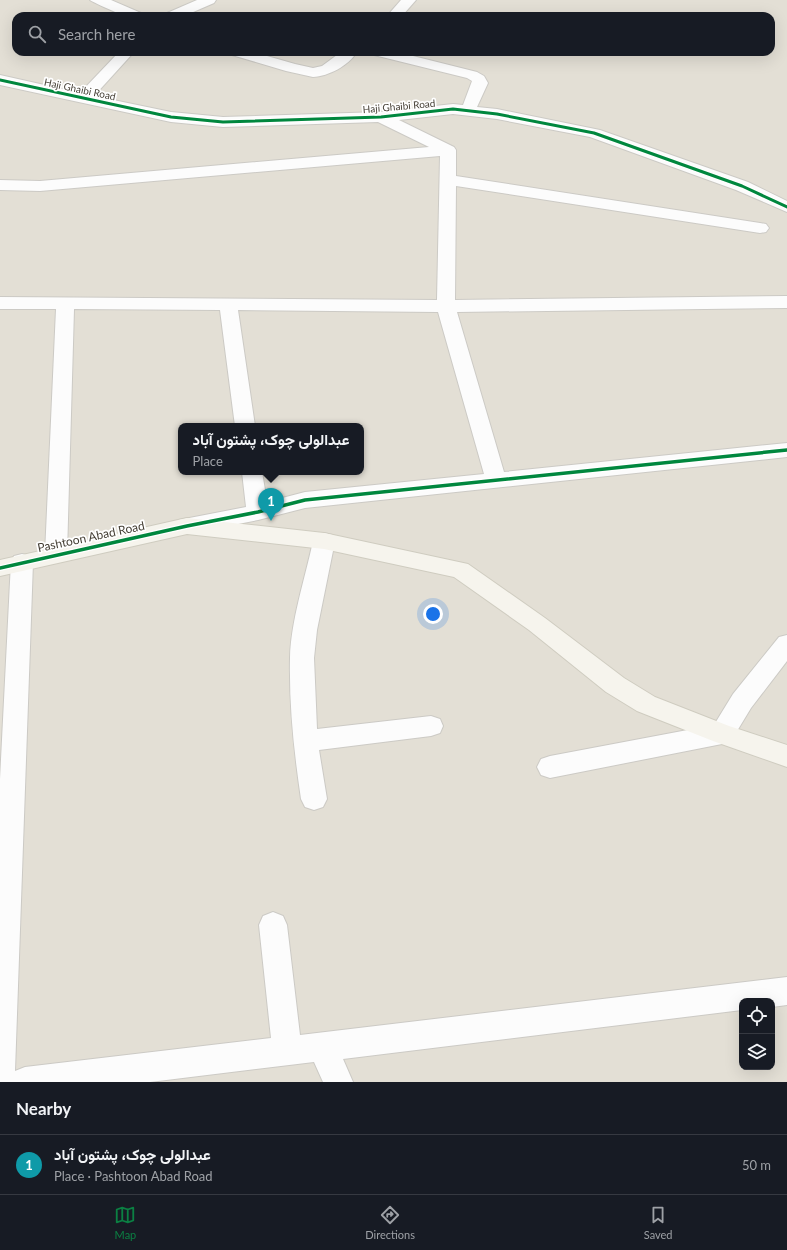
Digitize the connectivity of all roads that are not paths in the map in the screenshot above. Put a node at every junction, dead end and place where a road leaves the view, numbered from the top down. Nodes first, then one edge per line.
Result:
1 (96, 0) edge
2 (209, 0) edge
3 (409, 0) edge
4 (128, 12) edge
5 (181, 12) edge
6 (398, 12) edge
7 (123, 56) edge
8 (251, 56) edge
9 (345, 56) edge
10 (395, 56) edge
11 (0, 80) edge
12 (84, 98) junction
13 (468, 111) junction
14 (381, 117) junction
15 (448, 150) junction
16 (448, 180) junction
17 (0, 185) edge
18 (787, 207) edge
19 (760, 228) dead end
20 (787, 302) edge
21 (0, 303) edge
22 (65, 303) junction
23 (228, 304) junction
24 (446, 306) junction
25 (246, 423) edge
26 (787, 450) edge
27 (252, 475) edge
28 (496, 480) junction
29 (258, 512) junction
30 (187, 526) junction
31 (324, 541) junction
32 (56, 554) junction
33 (11, 565) edge
34 (787, 644) edge
35 (431, 726) dead end
36 (722, 734) junction
37 (305, 741) junction
38 (787, 756) edge
39 (550, 768) dead end
40 (314, 799) dead end
41 (272, 925) dead end
42 (787, 991) edge
43 (323, 1047) junction
44 (287, 1051) junction
45 (0, 1082) edge
46 (25, 1082) edge
47 (338, 1082) edge

1 - 4 street
2 - 5 street
3 - 6 street
7 - 12 street
8 - 9 street
10 - 13 street
11 - 12 street, Haji Ghaibi Road
12 - 14 street, Haji Ghaibi Road
13 - 14 street, Haji Ghaibi Road
13 - 18 street, Haji Ghaibi Road
14 - 15 street
15 - 16 street
15 - 17 street
16 - 19 street
16 - 24 street
20 - 24 street
21 - 22 street
22 - 23 street
22 - 32 street
23 - 24 street
23 - 25 street
24 - 28 street
26 - 28 street
27 - 29 street
28 - 29 street
29 - 30 street
30 - 31 street, Pashtoon Abad Road
30 - 32 street, Pashtoon Abad Road
31 - 36 street, Pashtoon Abad Road
31 - 37 street
32 - 33 street, Pashtoon Abad Road
33 - 45 street
34 - 36 street
35 - 37 street
36 - 38 street, Pashtoon Abad Road
36 - 39 street
37 - 40 street
41 - 44 street
42 - 43 street
43 - 44 street
43 - 47 street
44 - 46 street

